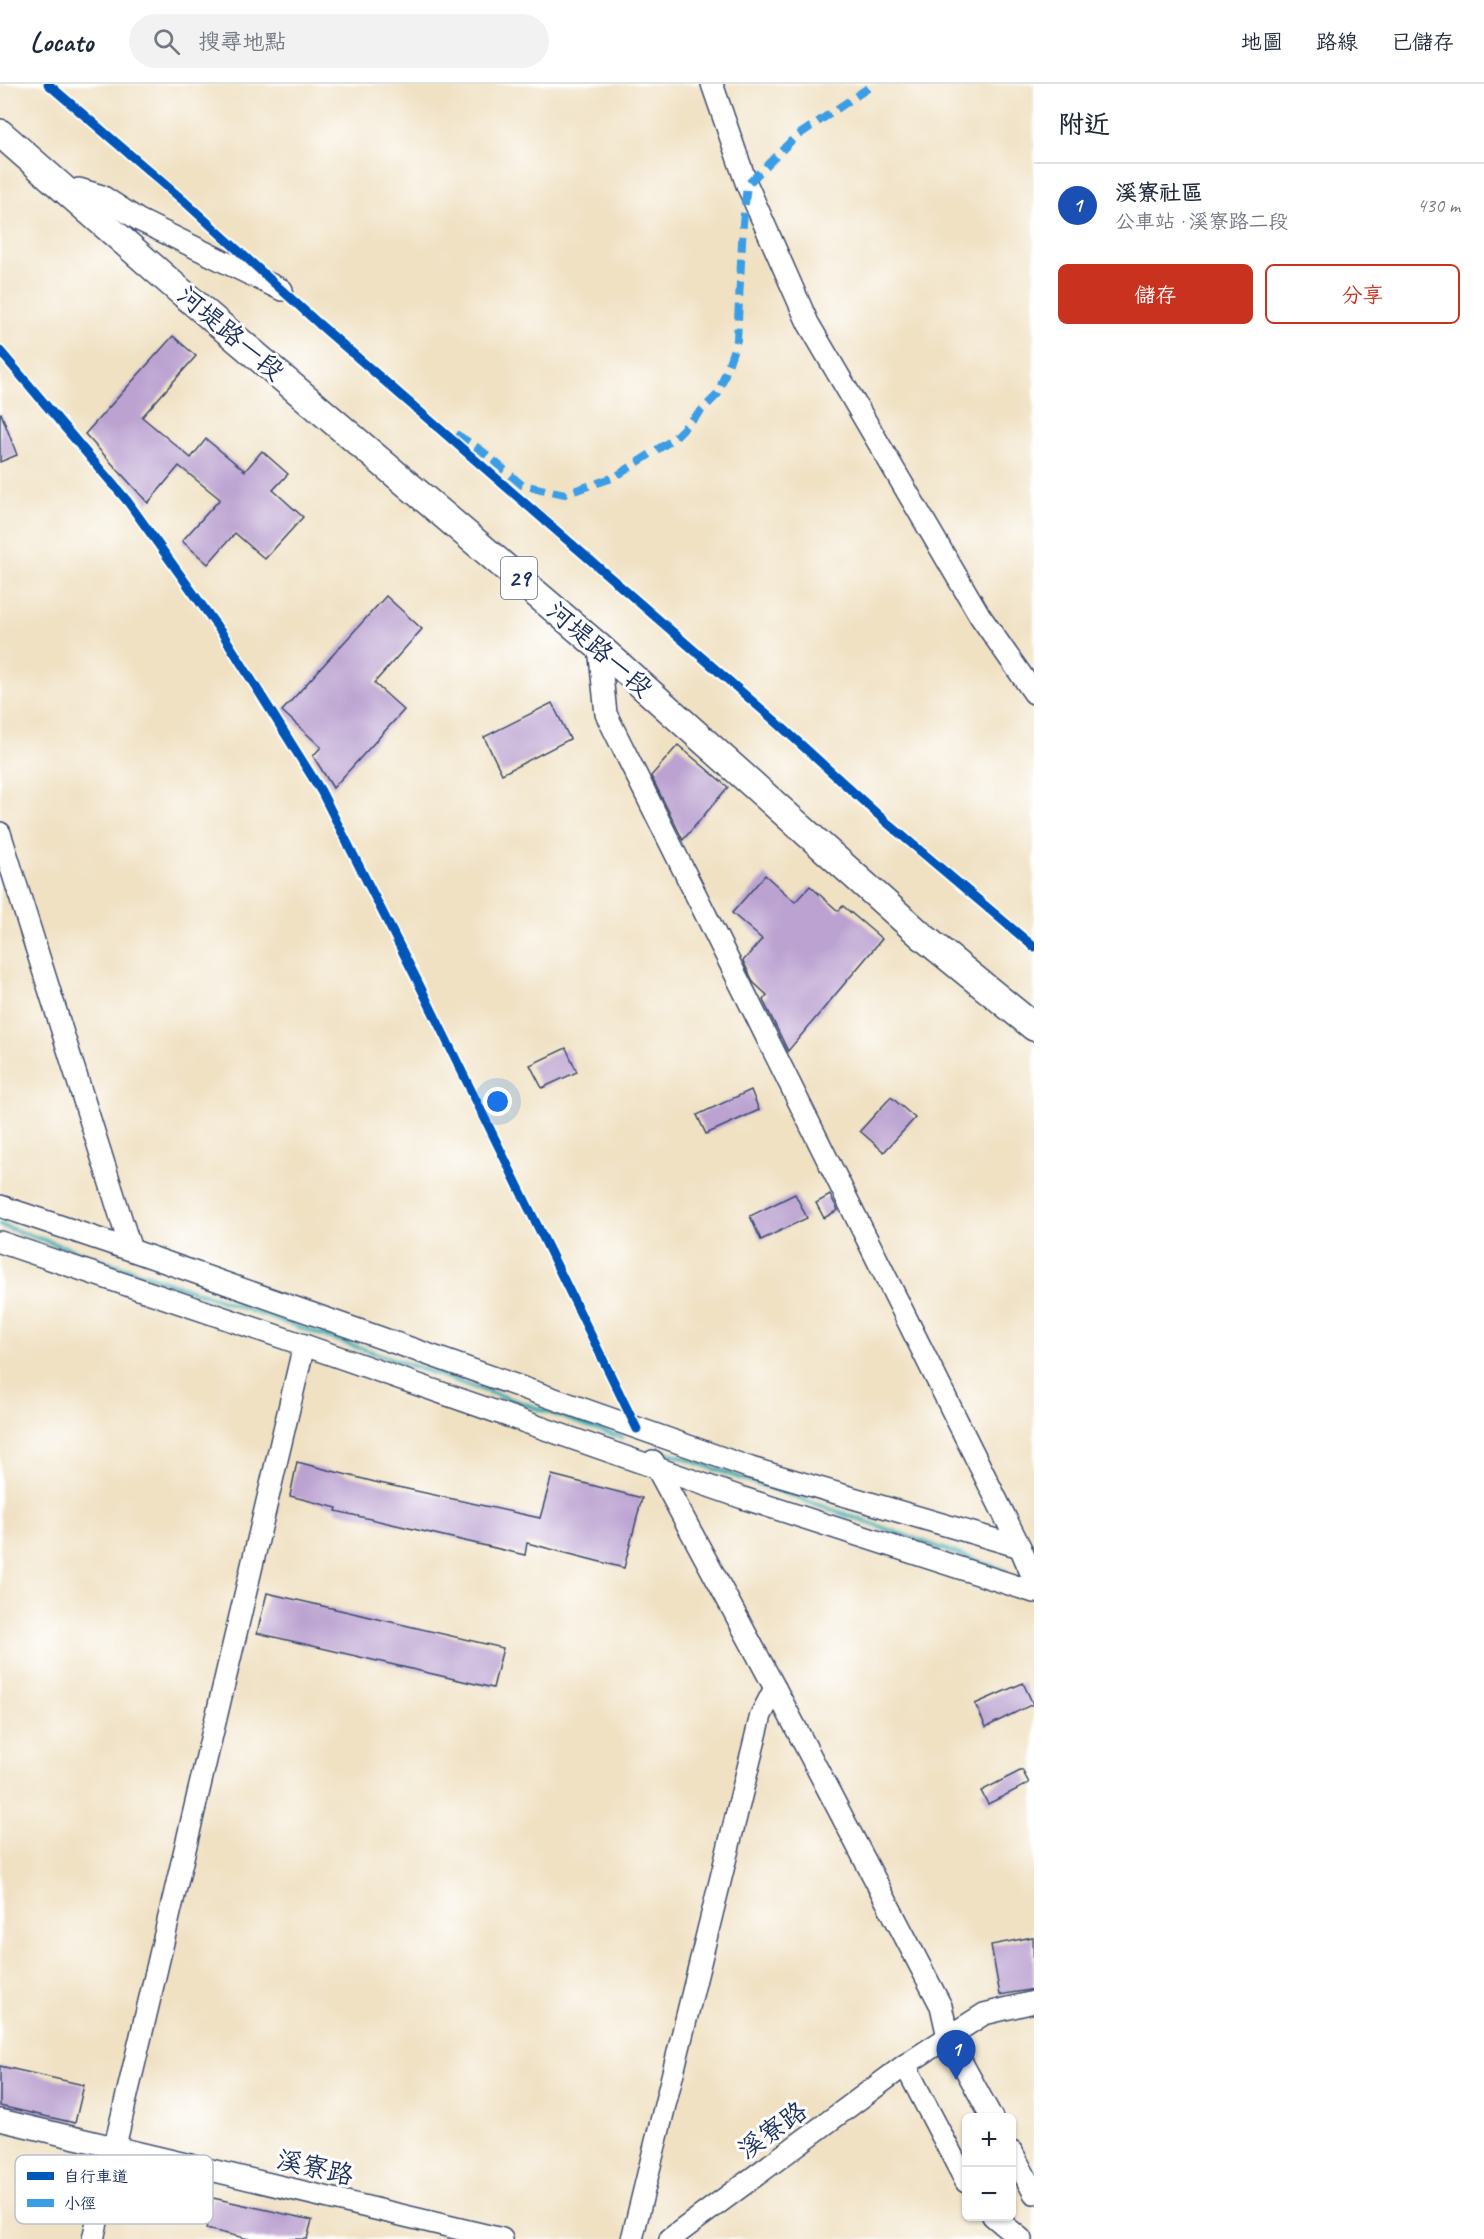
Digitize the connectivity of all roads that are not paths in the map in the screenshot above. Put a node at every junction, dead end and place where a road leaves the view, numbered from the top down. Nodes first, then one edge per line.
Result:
1 (712, 84) edge
2 (0, 133) edge
3 (71, 195) junction
4 (282, 290) dead end
5 (599, 647) junction
6 (1034, 693) edge
7 (0, 833) edge
8 (1034, 1027) edge
9 (0, 1206) edge
10 (0, 1242) edge
11 (131, 1250) junction
12 (304, 1345) junction
13 (637, 1429) junction
14 (656, 1467) junction
15 (1020, 1547) junction
16 (1034, 1580) edge
17 (1034, 1592) edge
18 (775, 1688) junction
19 (1034, 2002) edge
20 (948, 2037) junction
21 (905, 2065) junction
22 (989, 2113) edge
23 (0, 2120) edge
24 (115, 2147) junction
25 (113, 2155) edge
26 (149, 2155) edge
27 (1016, 2159) edge
28 (213, 2170) edge
29 (962, 2174) edge
30 (1031, 2180) edge
31 (998, 2221) edge
32 (97, 2224) edge
33 (93, 2239) edge
34 (502, 2239) edge
35 (632, 2239) edge
36 (670, 2239) edge
37 (1022, 2239) edge

1 - 6 street
2 - 3 main road, 河堤路一段 / 29
3 - 4 street
3 - 5 main road, 河堤路一段 / 29
5 - 8 main road, 河堤路一段 / 29
5 - 15 street
7 - 11 street
9 - 11 street
10 - 12 street
11 - 13 street
12 - 14 street
12 - 24 street
13 - 14 street
13 - 15 street
14 - 17 street
14 - 18 street
15 - 16 street
18 - 20 street
18 - 35 street
19 - 20 street, 溪寮路
20 - 21 street, 溪寮路
20 - 22 street
21 - 29 street
21 - 36 street, 溪寮路
23 - 24 street, 溪寮路
24 - 25 street
24 - 26 street, 溪寮路
27 - 30 street
28 - 34 street, 溪寮路
31 - 37 street
32 - 33 street

